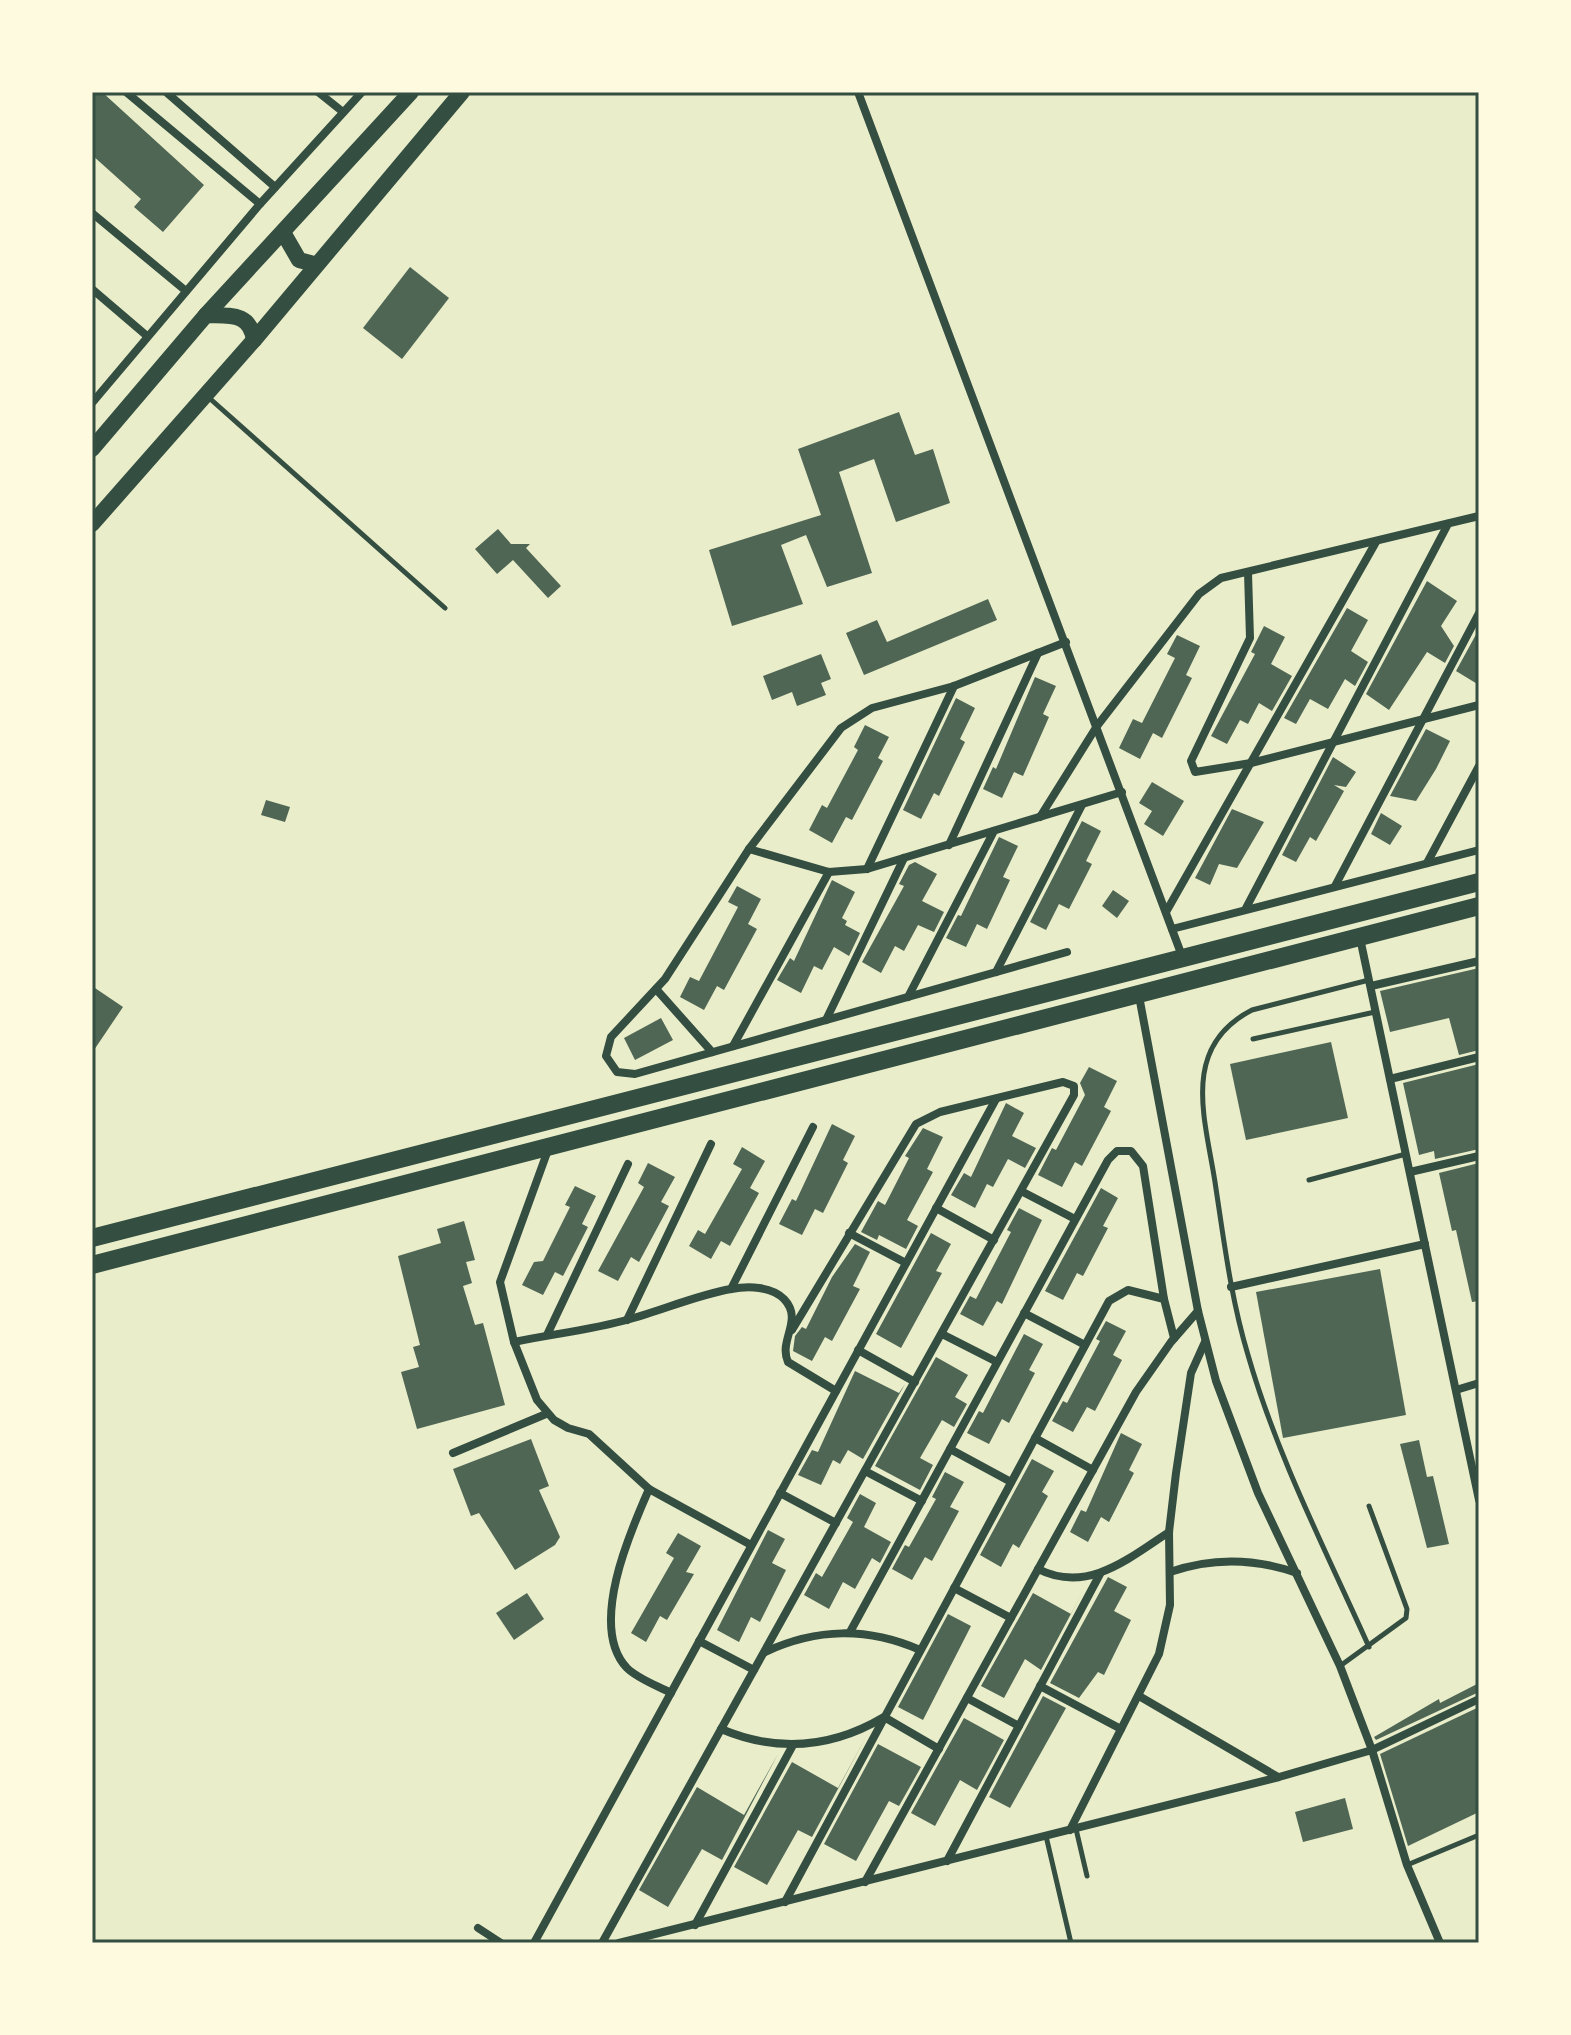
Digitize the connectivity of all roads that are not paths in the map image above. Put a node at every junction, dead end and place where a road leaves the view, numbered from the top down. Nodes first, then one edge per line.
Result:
1 (126, 92) edge
2 (166, 92) edge
3 (318, 92) edge
4 (362, 92) edge
5 (411, 92) edge
6 (462, 92) edge
7 (858, 92) edge
8 (343, 112) junction
9 (275, 187) junction
10 (260, 204) junction
11 (92, 213) edge
12 (284, 234) junction
13 (314, 264) junction
14 (92, 289) edge
15 (186, 291) junction
16 (206, 315) junction
17 (147, 336) junction
18 (254, 340) junction
19 (206, 395) junction
20 (92, 403) edge
21 (92, 449) edge
22 (1479, 516) edge
23 (92, 524) edge
24 (1448, 524) junction
25 (1376, 542) junction
26 (1248, 573) junction
27 (445, 608) dead end
28 (1479, 613) edge
29 (1066, 642) junction
30 (1038, 653) junction
31 (954, 686) junction
32 (1479, 705) edge
33 (1423, 719) junction
34 (1097, 726) junction
35 (1335, 741) junction
36 (1251, 763) junction
37 (1479, 766) edge
38 (1122, 792) junction
39 (1082, 805) junction
40 (1040, 817) junction
41 (994, 831) junction
42 (949, 845) junction
43 (749, 849) junction
44 (1479, 850) edge
45 (904, 858) junction
46 (1427, 863) junction
47 (867, 869) junction
48 (829, 872) junction
49 (1479, 882) edge
50 (1335, 886) junction
51 (1479, 906) edge
52 (1246, 908) junction
53 (1166, 912) junction
54 (1172, 929) junction
55 (1360, 938) junction
56 (1067, 952) dead end
57 (1183, 959) junction
58 (1479, 961) edge
59 (996, 972) junction
60 (1370, 983) junction
61 (656, 989) junction
62 (1139, 995) junction
63 (908, 997) junction
64 (1376, 1012) junction
65 (826, 1020) junction
66 (1253, 1039) dead end
67 (733, 1046) junction
68 (712, 1052) junction
69 (1479, 1057) edge
70 (1390, 1079) junction
71 (996, 1099) junction
72 (813, 1127) dead end
73 (711, 1144) dead end
74 (550, 1146) junction
75 (1406, 1154) junction
76 (1479, 1156) edge
77 (628, 1164) dead end
78 (1410, 1172) junction
79 (1309, 1180) dead end
80 (1021, 1191) junction
81 (936, 1208) junction
82 (1075, 1219) junction
83 (849, 1233) junction
84 (92, 1238) edge
85 (994, 1240) junction
86 (1425, 1244) junction
87 (906, 1263) junction
88 (92, 1265) edge
89 (1231, 1287) junction
90 (731, 1289) junction
91 (1164, 1299) junction
92 (1198, 1311) junction
93 (1024, 1313) junction
94 (627, 1320) junction
95 (792, 1330) junction
96 (942, 1334) junction
97 (547, 1335) junction
98 (1174, 1338) junction
99 (514, 1342) junction
100 (1205, 1342) junction
101 (1085, 1345) junction
102 (858, 1350) junction
103 (997, 1362) junction
104 (915, 1382) junction
105 (1479, 1383) edge
106 (1456, 1390) junction
107 (836, 1391) junction
108 (546, 1414) junction
109 (1035, 1438) junction
110 (950, 1449) junction
111 (453, 1453) dead end
112 (1093, 1470) junction
113 (865, 1471) junction
114 (1011, 1482) junction
115 (649, 1489) junction
116 (780, 1493) junction
117 (1479, 1500) edge
118 (922, 1501) junction
119 (1369, 1506) dead end
120 (836, 1523) junction
121 (1169, 1532) junction
122 (751, 1545) junction
123 (1038, 1569) junction
124 (1170, 1572) junction
125 (1297, 1573) junction
126 (1100, 1574) junction
127 (954, 1588) junction
128 (1011, 1618) junction
129 (850, 1632) junction
130 (699, 1641) junction
131 (1369, 1647) junction
132 (920, 1650) junction
133 (765, 1652) junction
134 (1340, 1666) junction
135 (754, 1670) junction
136 (1040, 1686) junction
137 (671, 1693) junction
138 (1139, 1696) junction
139 (967, 1698) junction
140 (1479, 1699) edge
141 (884, 1717) junction
142 (1019, 1726) junction
143 (721, 1729) junction
144 (1121, 1729) junction
145 (793, 1745) junction
146 (939, 1749) junction
147 (1372, 1750) junction
148 (1279, 1777) junction
149 (1073, 1829) junction
150 (1479, 1835) edge
151 (1046, 1836) junction
152 (947, 1861) junction
153 (1407, 1865) junction
154 (1087, 1876) dead end
155 (865, 1882) junction
156 (785, 1902) junction
157 (695, 1925) junction
158 (478, 1928) dead end
159 (501, 1943) edge
160 (534, 1943) edge
161 (602, 1943) edge
162 (619, 1943) edge
163 (1071, 1943) edge
164 (1440, 1943) edge

1 - 10 street
2 - 9 street
3 - 8 street
4 - 8 street
5 - 12 main road
6 - 13 main road
7 - 29 street
8 - 9 street
9 - 10 street
10 - 15 street
11 - 15 street
12 - 13 main road
12 - 16 main road
13 - 18 main road
14 - 17 street
15 - 17 street
16 - 18 main road
16 - 21 main road
17 - 20 street
18 - 19 main road
19 - 23 main road
19 - 27 lane
22 - 24 street
24 - 25 street
24 - 35 street
25 - 26 street
25 - 36 street
26 - 34 street
26 - 36 street
28 - 33 street
29 - 30 street
29 - 34 street
30 - 31 street
30 - 42 street
31 - 43 street
31 - 47 street
32 - 33 street
33 - 35 street
33 - 50 street
34 - 38 street
34 - 40 street
35 - 36 street
35 - 52 street
36 - 53 street
37 - 46 street
38 - 39 street
38 - 53 street
39 - 40 street
39 - 59 street
40 - 41 street
41 - 42 street
41 - 63 street
42 - 45 street
43 - 48 street
43 - 61 street
44 - 46 street
45 - 47 street
45 - 65 street
46 - 50 street
47 - 48 street
48 - 67 street
49 - 57 main road
50 - 52 street
51 - 55 main road
52 - 54 street
53 - 54 street
54 - 57 street
55 - 60 street
55 - 62 main road
56 - 59 street
57 - 84 main road
58 - 60 street
59 - 63 street
60 - 64 street
60 - 89 lane
61 - 68 street
61 - 68 street
62 - 74 main road
62 - 92 street
63 - 65 street
64 - 66 lane
64 - 70 street
65 - 67 street
67 - 68 street
69 - 70 street
70 - 75 street
71 - 80 street
71 - 81 street
71 - 83 street
72 - 90 street
73 - 94 street
74 - 88 main road
74 - 99 street
75 - 78 street
75 - 79 lane
76 - 78 street
77 - 97 street
78 - 86 street
80 - 82 street
80 - 85 street
81 - 85 street
81 - 87 street
82 - 91 street
82 - 93 street
83 - 87 street
83 - 95 street
85 - 96 street
86 - 89 street
86 - 106 street
87 - 102 street
89 - 131 lane
90 - 94 street
90 - 95 street
91 - 98 street
91 - 101 street
92 - 98 street
92 - 100 street
93 - 101 street
93 - 103 street
94 - 97 street
95 - 107 street
96 - 103 street
96 - 104 street
97 - 99 street
98 - 112 street
99 - 108 street
100 - 121 street
100 - 125 street
101 - 109 street
102 - 104 street
102 - 107 street
103 - 110 street
104 - 113 street
105 - 106 street
106 - 117 street
107 - 116 street
108 - 111 street
108 - 115 street
109 - 112 street
109 - 114 street
110 - 114 street
110 - 118 street
112 - 123 street
113 - 118 street
113 - 120 street
114 - 127 street
115 - 122 street
115 - 137 street
116 - 120 street
116 - 122 street
118 - 129 street
119 - 131 lane
120 - 133 street
121 - 124 street
121 - 126 street
122 - 130 street
123 - 126 street
123 - 128 street
124 - 125 street
124 - 138 street
125 - 134 street
126 - 136 street
127 - 128 street
127 - 132 street
128 - 139 street
129 - 132 street
129 - 133 street
130 - 135 street
130 - 137 street
131 - 134 lane
132 - 141 street
133 - 135 street
134 - 147 street
135 - 143 street
136 - 142 street
136 - 144 street
137 - 160 street
138 - 144 street
138 - 148 street
139 - 142 street
139 - 146 street
140 - 147 street
141 - 145 street
141 - 146 street
141 - 156 street
142 - 152 street
143 - 145 street
143 - 161 street
144 - 149 street
145 - 157 street
146 - 155 street
147 - 148 street
147 - 153 street
148 - 149 street
149 - 151 street
149 - 154 lane
150 - 153 lane
151 - 152 street
151 - 163 lane
152 - 155 street
153 - 164 street
155 - 156 street
156 - 157 street
157 - 162 street
158 - 159 street

